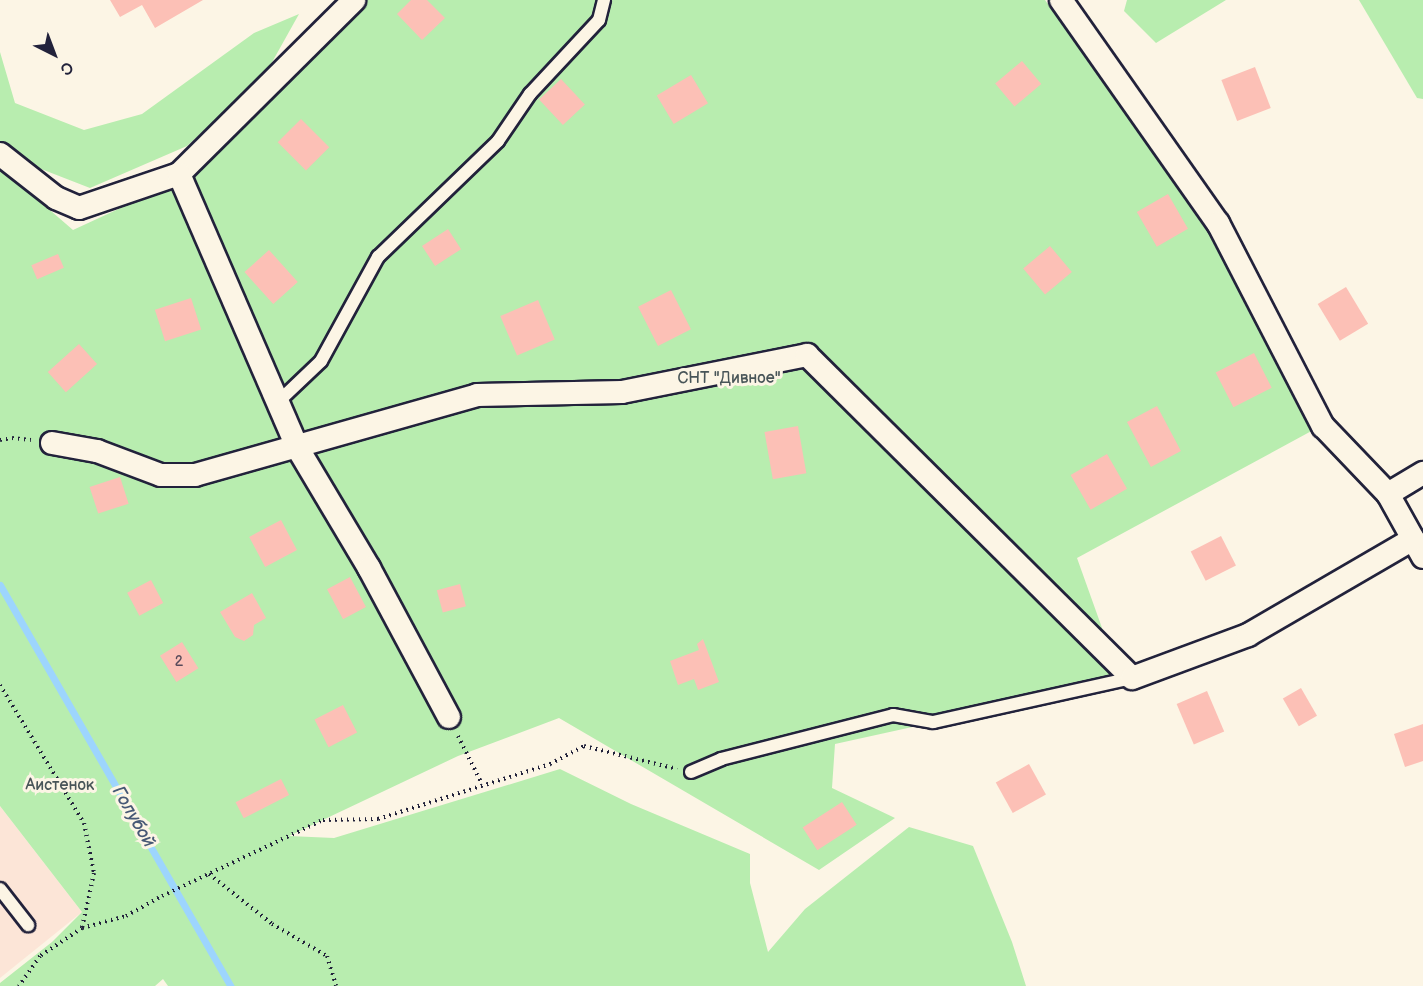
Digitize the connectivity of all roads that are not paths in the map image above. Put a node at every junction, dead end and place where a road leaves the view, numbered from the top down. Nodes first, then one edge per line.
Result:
1 (354, 0) edge
2 (604, 0) edge
3 (1061, 0) edge
4 (0, 154) edge
5 (179, 174) junction
6 (278, 402) junction
7 (52, 443) road end
8 (297, 447) junction
9 (1423, 473) edge
10 (1388, 494) junction
11 (1418, 548) edge
12 (1132, 678) junction
13 (449, 717) road end
14 (691, 772) road end
15 (0, 889) edge
16 (28, 924) dead end

1 - 5 street
2 - 6 lane
3 - 10 street
4 - 5 street
5 - 6 street
6 - 8 street
7 - 8 street
8 - 12 street
8 - 13 street
9 - 10 street
10 - 11 street
11 - 12 street
12 - 14 lane
15 - 16 lane

